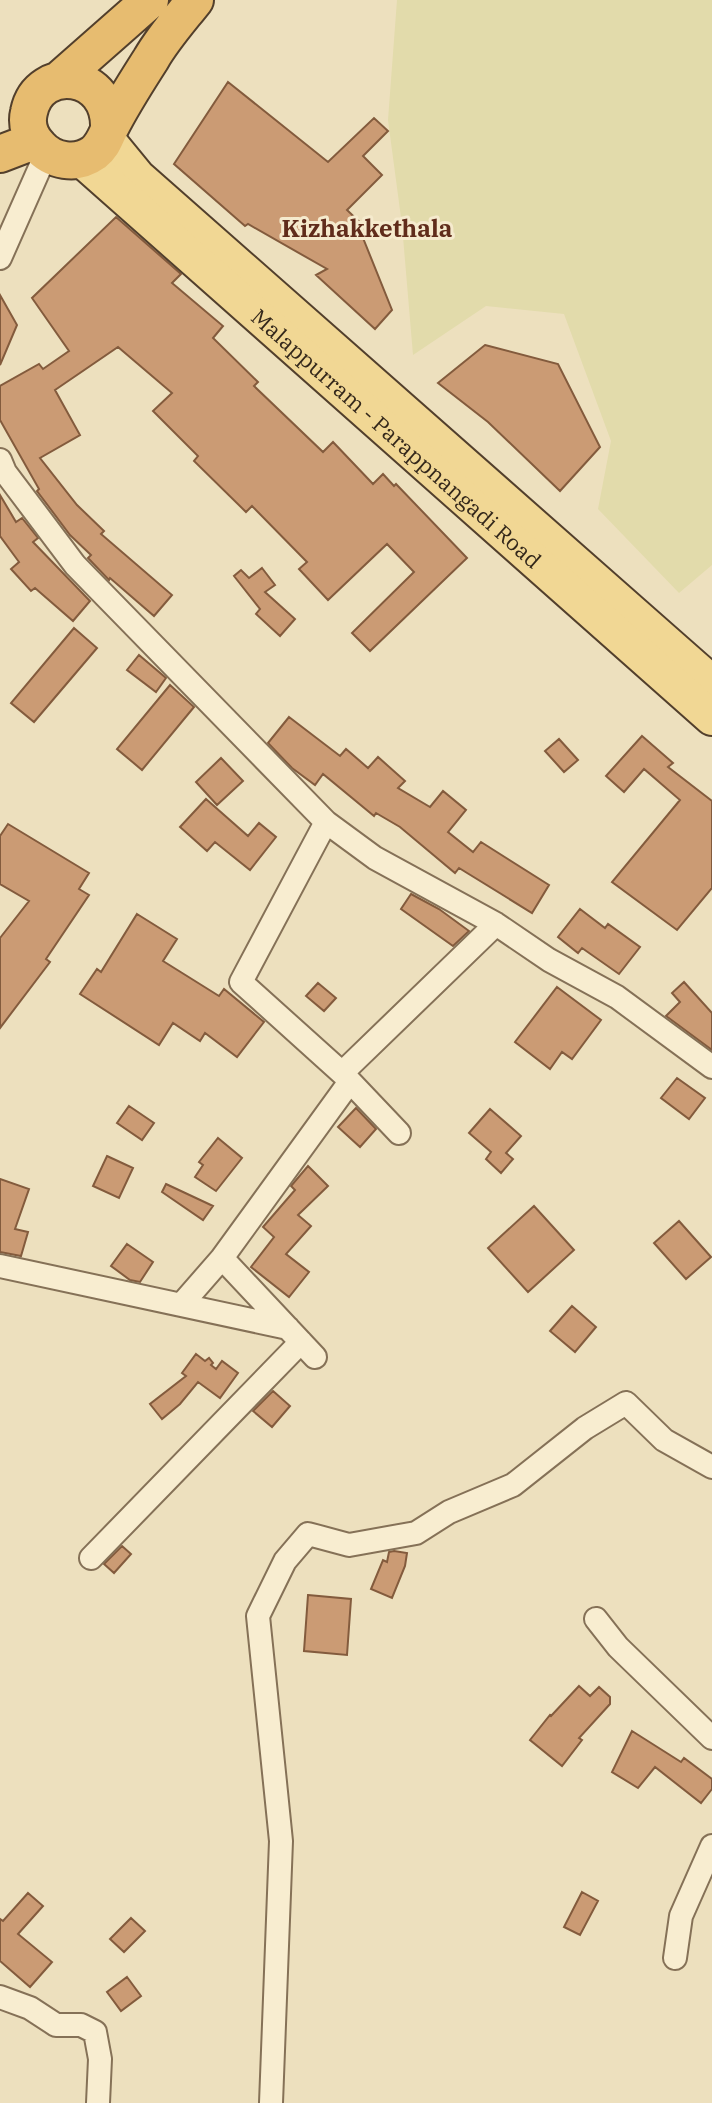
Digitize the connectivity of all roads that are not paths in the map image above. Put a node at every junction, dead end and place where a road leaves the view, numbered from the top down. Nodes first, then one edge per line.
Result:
1 (150, 0) edge
2 (195, 0) edge
3 (31, 94) edge
4 (99, 143) junction
5 (40, 148) junction
6 (0, 154) edge
7 (1, 254) edge
8 (0, 460) edge
9 (712, 683) edge
10 (712, 718) edge
11 (326, 822) junction
12 (496, 924) junction
13 (712, 1067) edge
14 (345, 1078) junction
15 (399, 1133) dead end
16 (222, 1258) junction
17 (0, 1266) edge
18 (181, 1305) junction
19 (302, 1342) junction
20 (712, 1467) edge
21 (91, 1558) dead end
22 (596, 1619) dead end
23 (712, 1738) edge
24 (712, 1846) edge
25 (675, 1958) dead end
26 (0, 1997) edge
27 (98, 2103) edge
28 (271, 2103) edge

1 - 3 highway
2 - 4 highway
3 - 4 highway
3 - 5 highway
4 - 5 highway
4 - 9 main road, Malappurram - Parappnangadi Road
4 - 10 main road, Malappurram - Parappnangadi Road
5 - 6 highway
5 - 7 street
8 - 11 street
11 - 12 street
11 - 14 street
12 - 13 street
12 - 14 street
14 - 15 street
14 - 16 street
16 - 18 street
16 - 19 street
17 - 18 street
18 - 19 street
19 - 21 street
20 - 28 street
22 - 23 street
24 - 25 street
26 - 27 street

